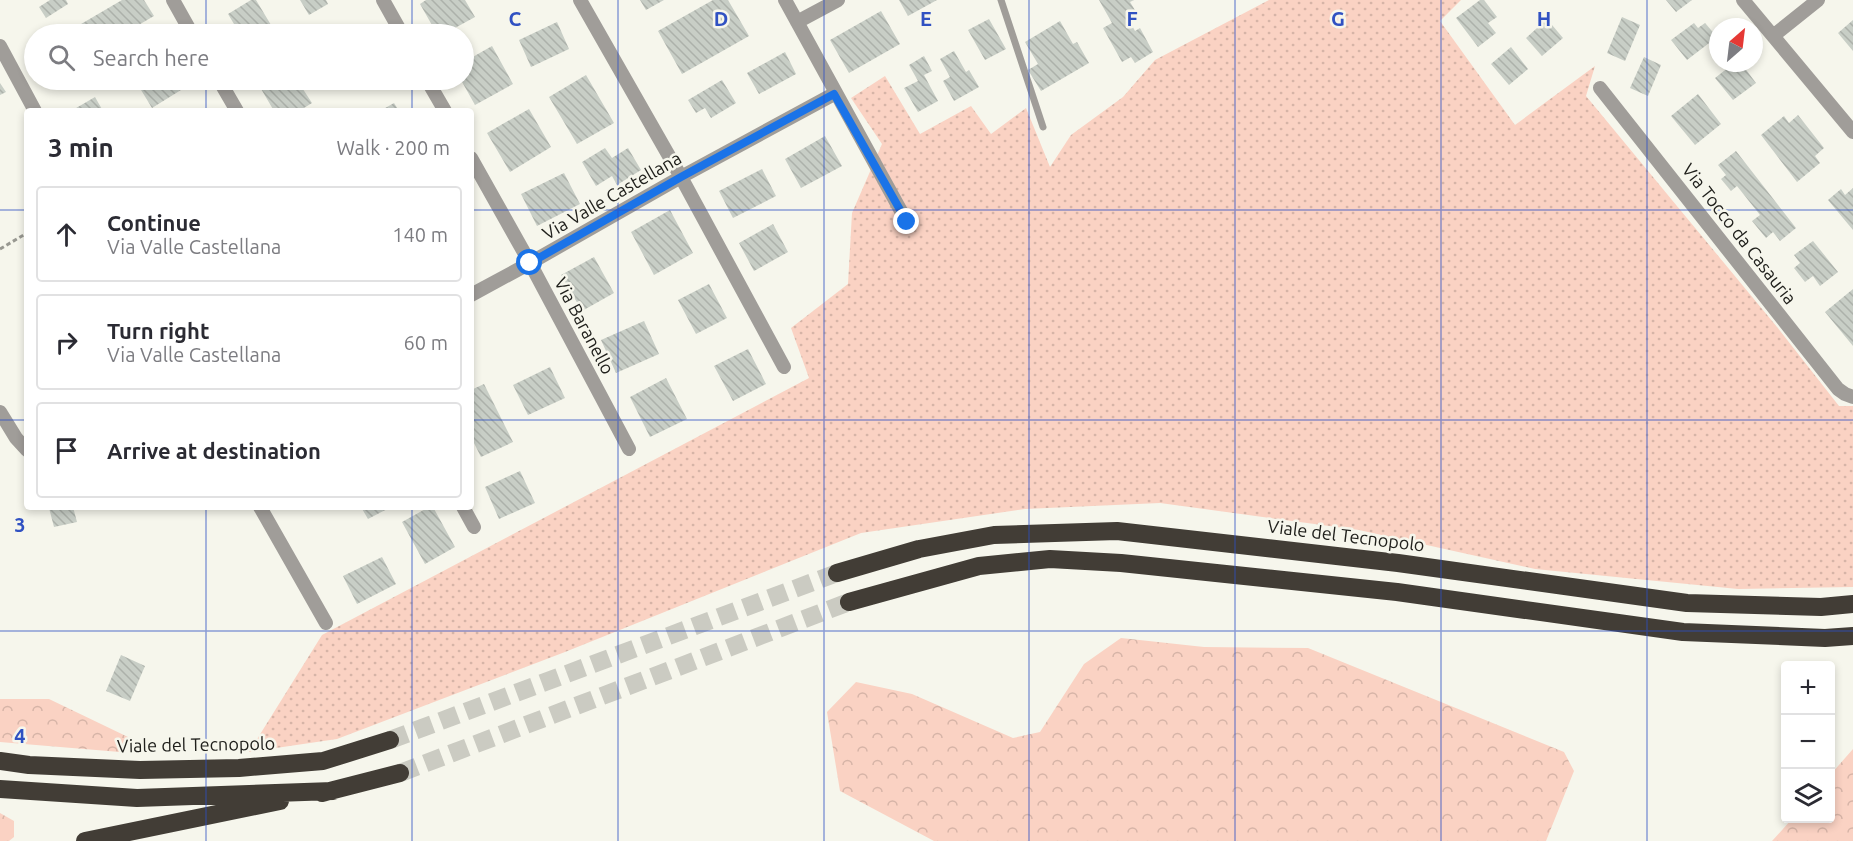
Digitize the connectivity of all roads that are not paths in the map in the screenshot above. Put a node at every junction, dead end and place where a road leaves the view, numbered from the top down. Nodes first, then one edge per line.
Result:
1 (173, 0) edge
2 (383, 0) edge
3 (580, 0) edge
4 (785, 0) edge
5 (838, 0) edge
6 (1001, 0) edge
7 (1743, 0) edge
8 (1818, 0) edge
9 (797, 22) junction
10 (186, 24) edge
11 (396, 24) edge
12 (1773, 36) junction
13 (0, 46) edge
14 (1600, 88) dead end
15 (225, 90) edge
16 (433, 90) edge
17 (834, 94) junction
18 (33, 108) edge
19 (235, 108) edge
20 (443, 108) edge
21 (1043, 127) dead end
22 (1853, 132) edge
23 (474, 163) edge
24 (681, 177) junction
25 (907, 222) dead end
26 (530, 263) junction
27 (474, 293) edge
28 (784, 367) dead end
29 (1853, 397) edge
30 (0, 412) edge
31 (24, 447) edge
32 (629, 449) dead end
33 (263, 510) edge
34 (465, 510) edge
35 (474, 528) dead end
36 (837, 573) tunnel mouth
37 (849, 602) tunnel mouth
38 (1853, 604) edge
39 (326, 623) dead end
40 (1853, 636) edge
41 (390, 740) tunnel mouth
42 (0, 761) edge
43 (400, 773) tunnel mouth
44 (0, 789) edge
45 (333, 790) junction
46 (85, 841) edge

1 - 10 street
2 - 11 street
3 - 24 street
4 - 9 street
5 - 9 street
6 - 21 lane
7 - 12 street
8 - 12 street
9 - 17 street
12 - 22 street
13 - 18 street
14 - 29 street, Via Tocco da Casauria
15 - 19 street
16 - 20 street
17 - 24 street, Via Valle Castellana
17 - 25 street
23 - 26 street, Via Baranello
24 - 26 street, Via Valle Castellana
24 - 28 street
26 - 27 street, Via Valle Castellana
26 - 32 street, Via Baranello
30 - 31 street
33 - 39 street
34 - 35 street
36 - 38 highway, Viale del Tecnopolo
37 - 40 highway
41 - 42 highway, Viale del Tecnopolo
43 - 45 highway
44 - 45 highway
45 - 46 highway

